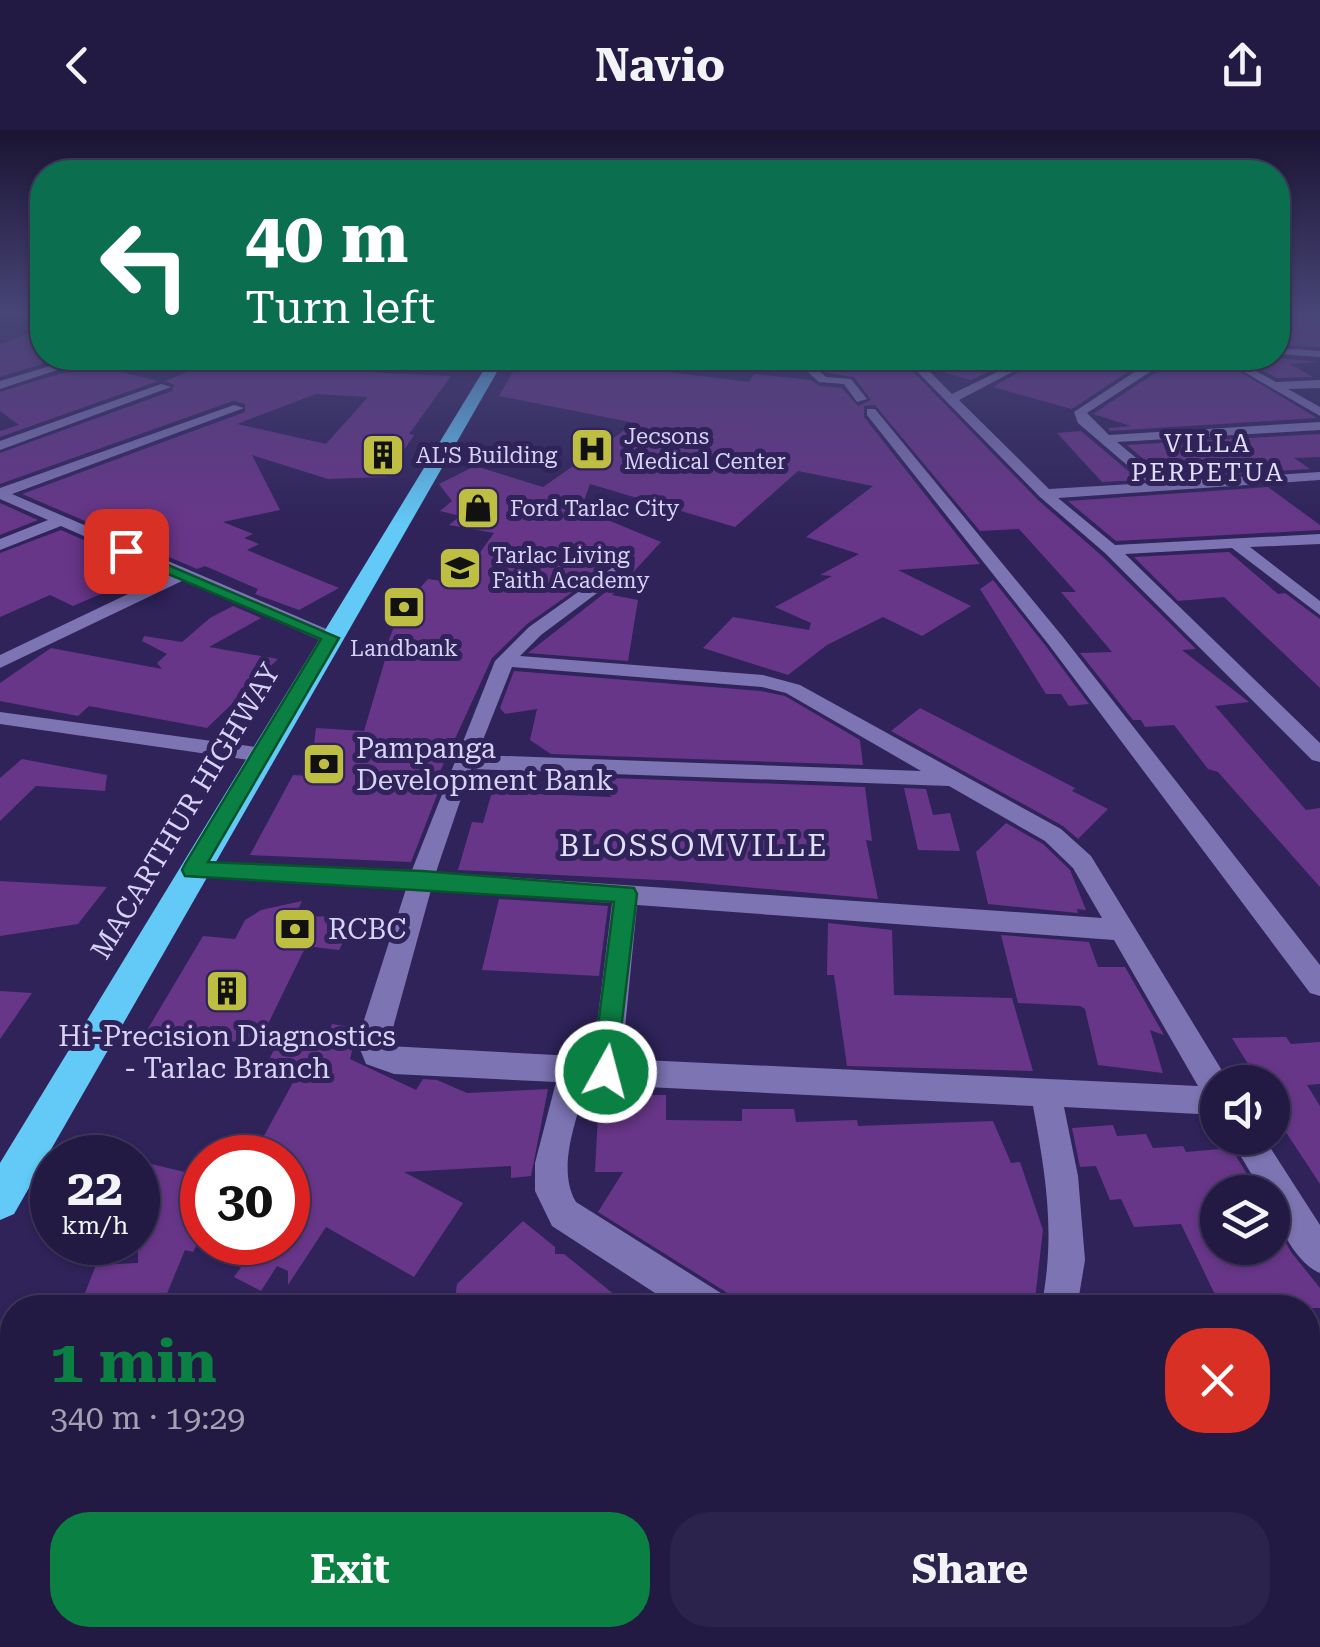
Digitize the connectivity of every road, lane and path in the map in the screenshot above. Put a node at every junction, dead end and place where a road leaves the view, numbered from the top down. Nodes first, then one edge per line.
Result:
1 (482, 385) edge
2 (851, 385) edge
3 (940, 385) edge
4 (979, 385) edge
5 (1121, 385) edge
6 (1302, 385) edge
7 (1275, 386) joint
8 (165, 388) dead end
9 (952, 398) junction
10 (238, 408) dead end
11 (1320, 412) edge
12 (42, 414) dead end
13 (65, 423) junction
14 (1320, 426) edge
15 (1106, 439) junction
16 (0, 446) edge
17 (1320, 476) edge
18 (1162, 487) junction
19 (0, 493) edge
20 (1046, 494) junction
21 (57, 522) junction
22 (1320, 539) edge
23 (1236, 544) junction
24 (0, 546) edge
25 (1111, 550) junction
26 (626, 563) dead end
27 (181, 575) junction
28 (1320, 609) edge
29 (331, 638) junction
30 (505, 661) junction
31 (0, 662) edge
32 (0, 718) edge
33 (263, 755) junction
34 (1320, 755) edge
35 (463, 762) junction
36 (955, 779) junction
37 (193, 870) junction
38 (422, 880) junction
39 (626, 894) junction
40 (1122, 930) junction
41 (1320, 985) edge
42 (1202, 1065) edge
43 (590, 1072) junction
44 (1046, 1092) junction
45 (1200, 1100) edge
46 (1257, 1155) edge
47 (0, 1200) edge
48 (1320, 1256) edge
49 (690, 1295) edge
50 (1061, 1295) edge

1 - 29 highway, MACARTHUR HIGHWAY
2 - 41 street
3 - 9 street
4 - 9 street
5 - 15 street
6 - 7 street
7 - 11 street
8 - 13 street
9 - 20 street
10 - 19 street
12 - 13 street
13 - 16 street
14 - 15 street
15 - 18 street
17 - 18 street
18 - 20 street
19 - 21 street
20 - 25 street
21 - 24 street
21 - 27 street
22 - 23 street
23 - 25 street
23 - 28 street
25 - 34 street
26 - 30 street
27 - 29 street
27 - 31 street
29 - 33 highway, MACARTHUR HIGHWAY
30 - 35 street
30 - 36 street
32 - 33 street
33 - 37 highway, MACARTHUR HIGHWAY
35 - 36 street
35 - 38 street
36 - 40 street
37 - 38 street
37 - 47 highway, MACARTHUR HIGHWAY
38 - 39 street
38 - 43 street
39 - 40 street
39 - 43 street
40 - 42 street
43 - 44 street
43 - 49 street
44 - 45 street
44 - 50 street
46 - 48 street

